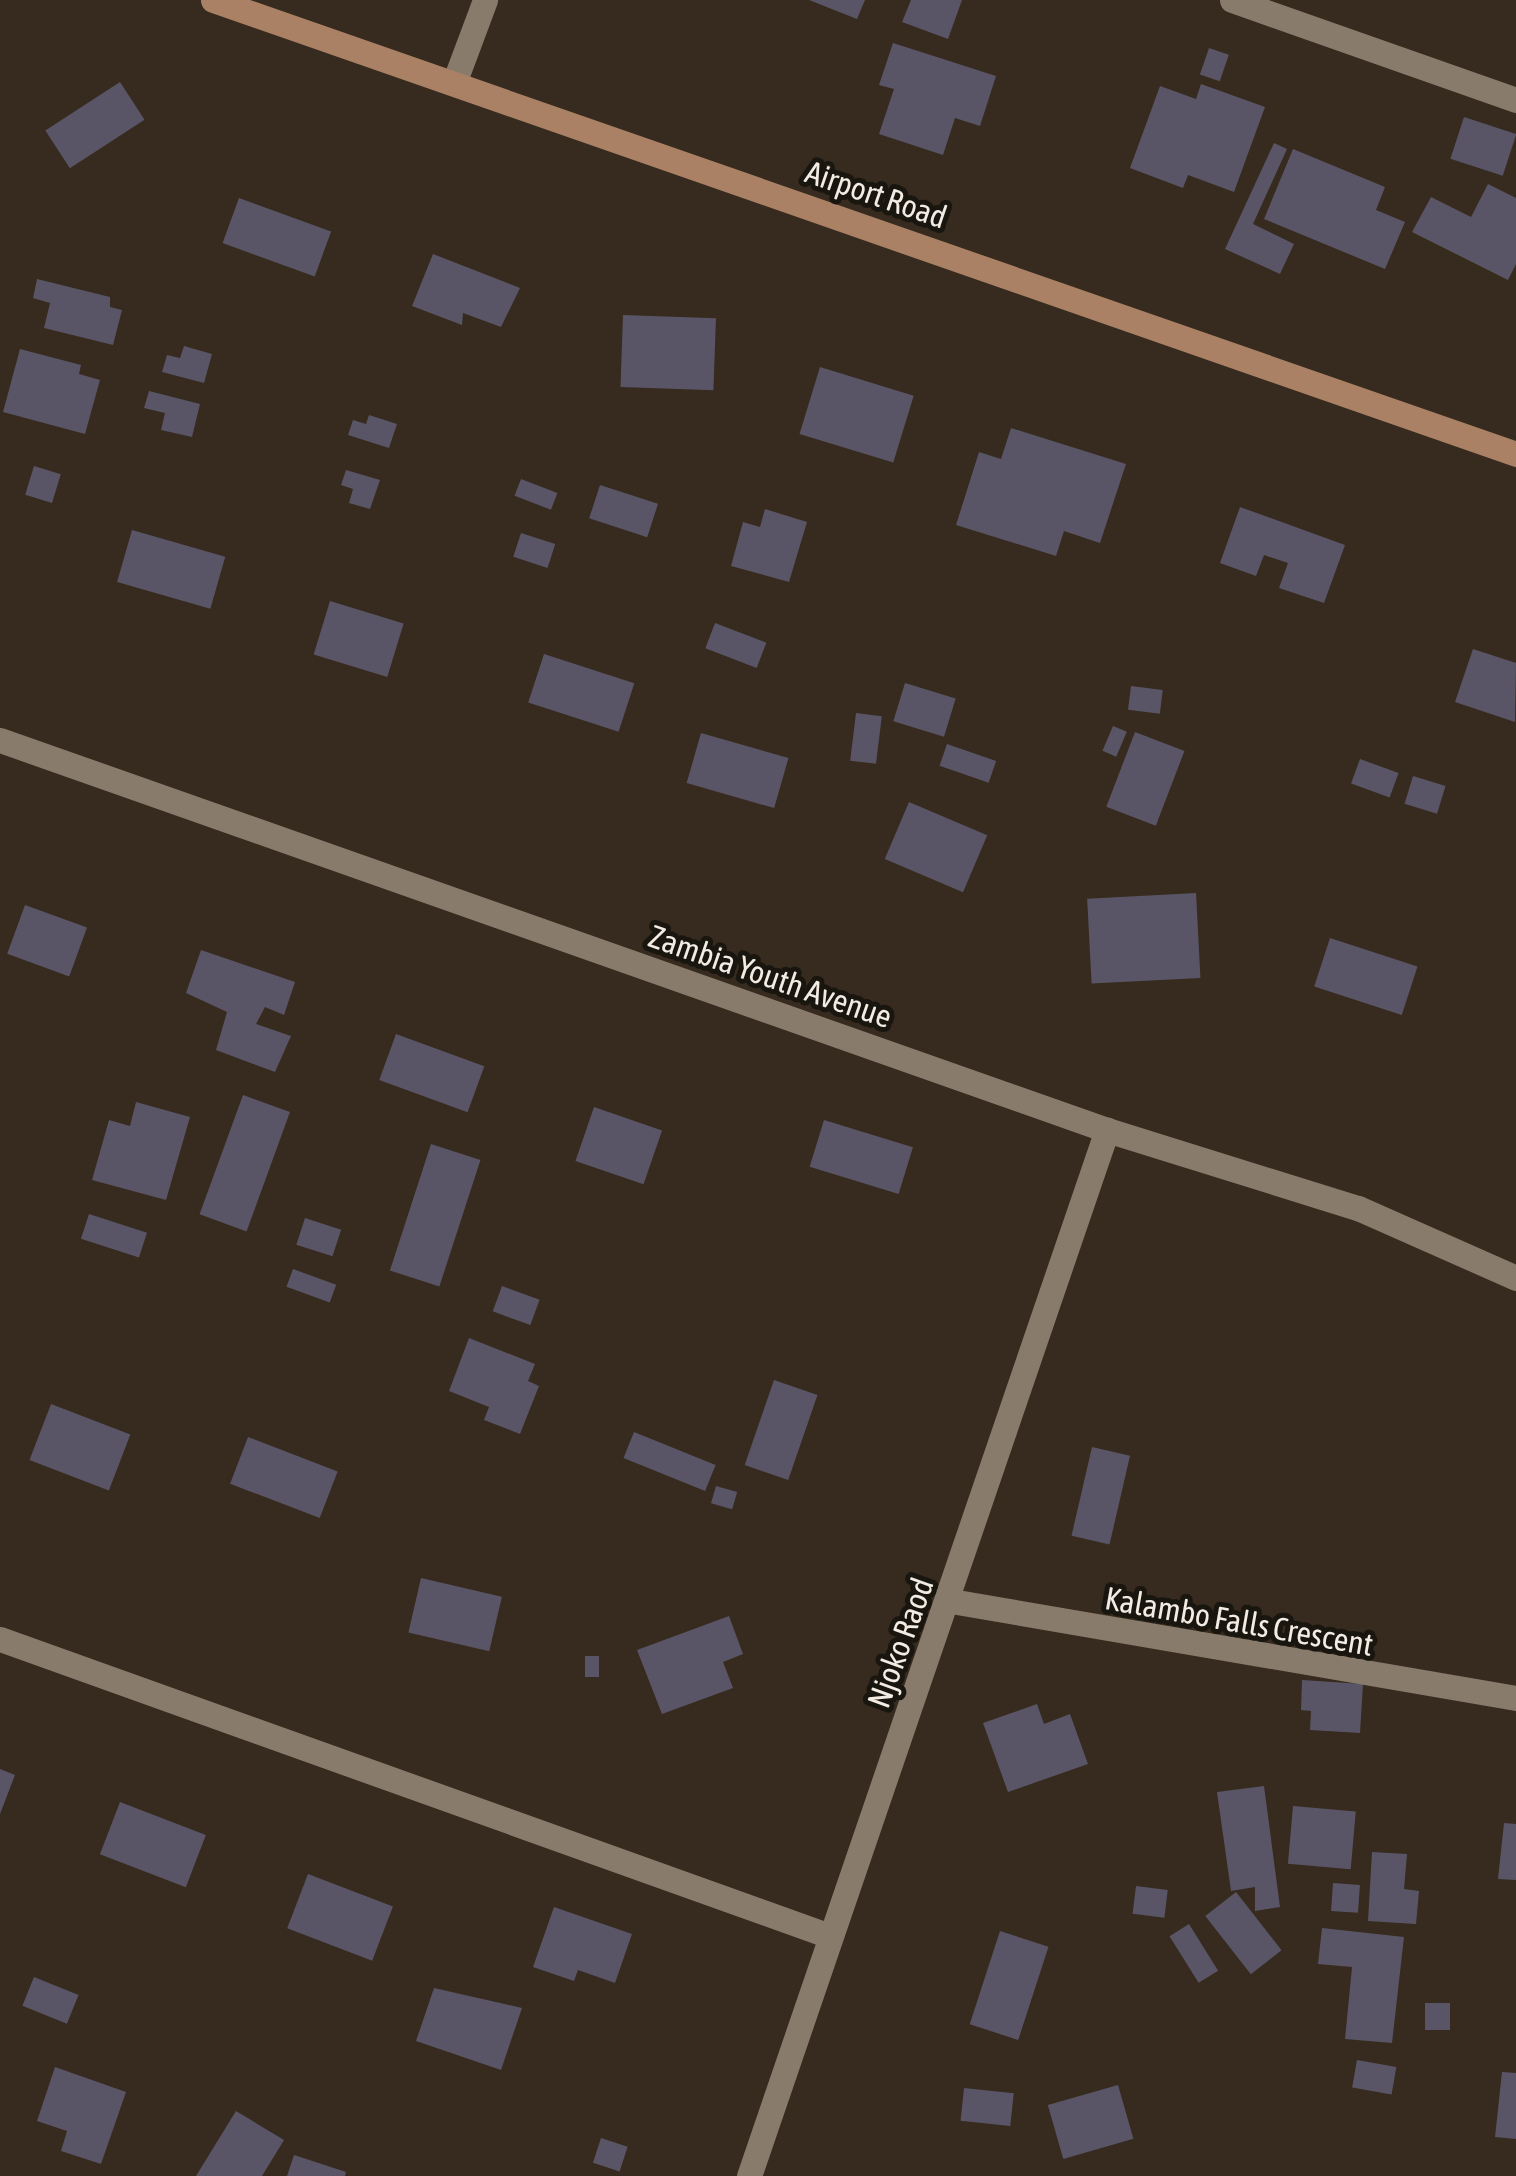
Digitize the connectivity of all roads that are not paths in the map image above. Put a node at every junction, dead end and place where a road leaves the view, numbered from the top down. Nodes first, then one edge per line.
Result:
1 (213, 0) edge
2 (485, 0) edge
3 (1232, 0) edge
4 (454, 83) junction
5 (1516, 100) edge
6 (1516, 454) edge
7 (0, 740) edge
8 (1106, 1130) junction
9 (1516, 1278) edge
10 (951, 1601) junction
11 (0, 1639) edge
12 (1516, 1698) edge
13 (830, 1936) junction
14 (749, 2176) edge

1 - 4 street, Airport Road
2 - 4 street
3 - 5 street
4 - 6 street, Airport Road
7 - 8 street, Zambia Youth Avenue
8 - 9 street, Zambia Youth Avenue
8 - 10 street, Njoko Raod
10 - 12 street, Kalambo Falls Crescent
10 - 13 street, Njoko Raod
11 - 13 street
13 - 14 street, Njoko Raod

